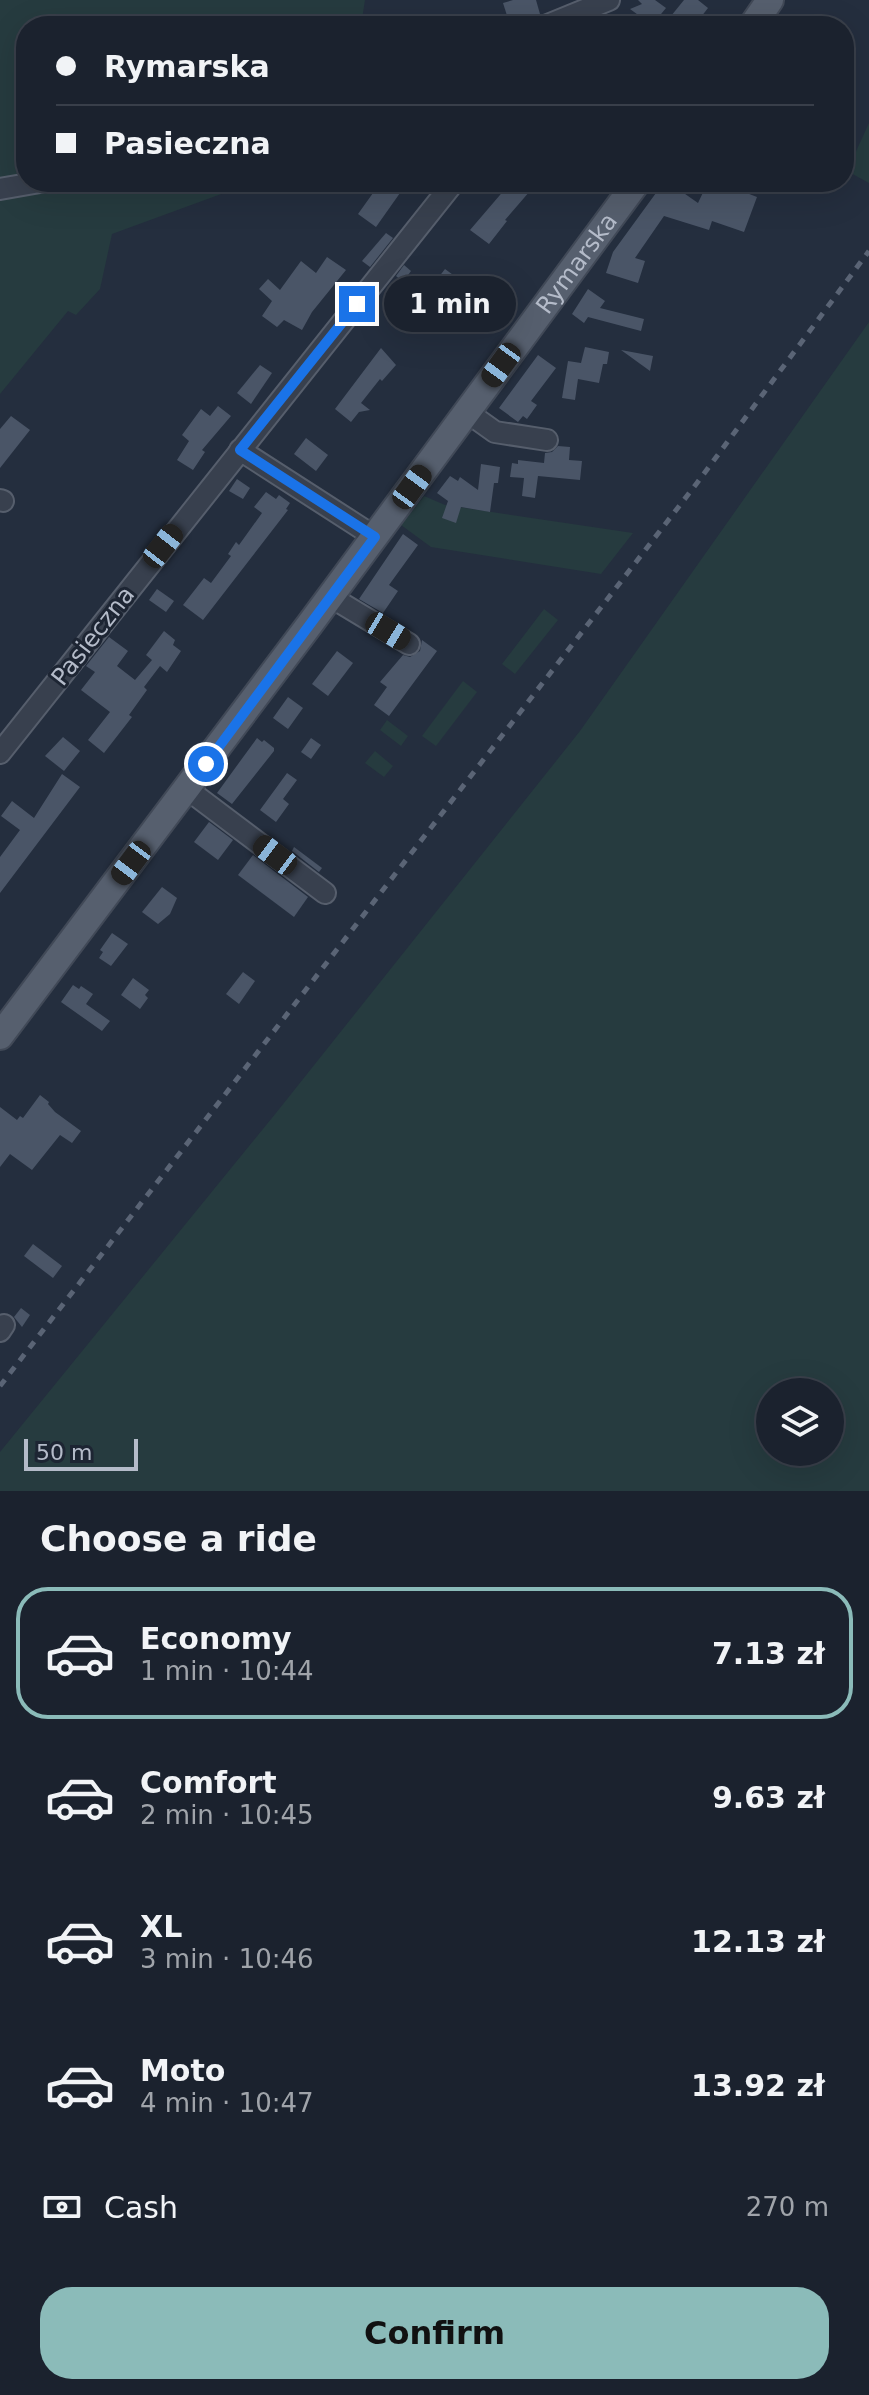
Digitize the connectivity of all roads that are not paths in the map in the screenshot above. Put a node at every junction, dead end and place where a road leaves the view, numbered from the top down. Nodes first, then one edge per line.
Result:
1 (609, 0) edge
2 (570, 16) edge
3 (446, 192) edge
4 (630, 192) edge
5 (467, 412) junction
6 (547, 440) dead end
7 (240, 450) junction
8 (375, 537) junction
9 (331, 597) junction
10 (409, 644) dead end
11 (0, 753) edge
12 (187, 789) junction
13 (325, 893) dead end
14 (0, 1036) edge

1 - 2 street
3 - 7 street, Pasieczna
4 - 5 main road, Rymarska
5 - 6 street
5 - 8 main road, Rymarska
7 - 8 street
7 - 11 street, Pasieczna
8 - 9 main road, Rymarska
9 - 10 street
9 - 12 main road, Rymarska
12 - 13 street
12 - 14 main road, Rymarska

